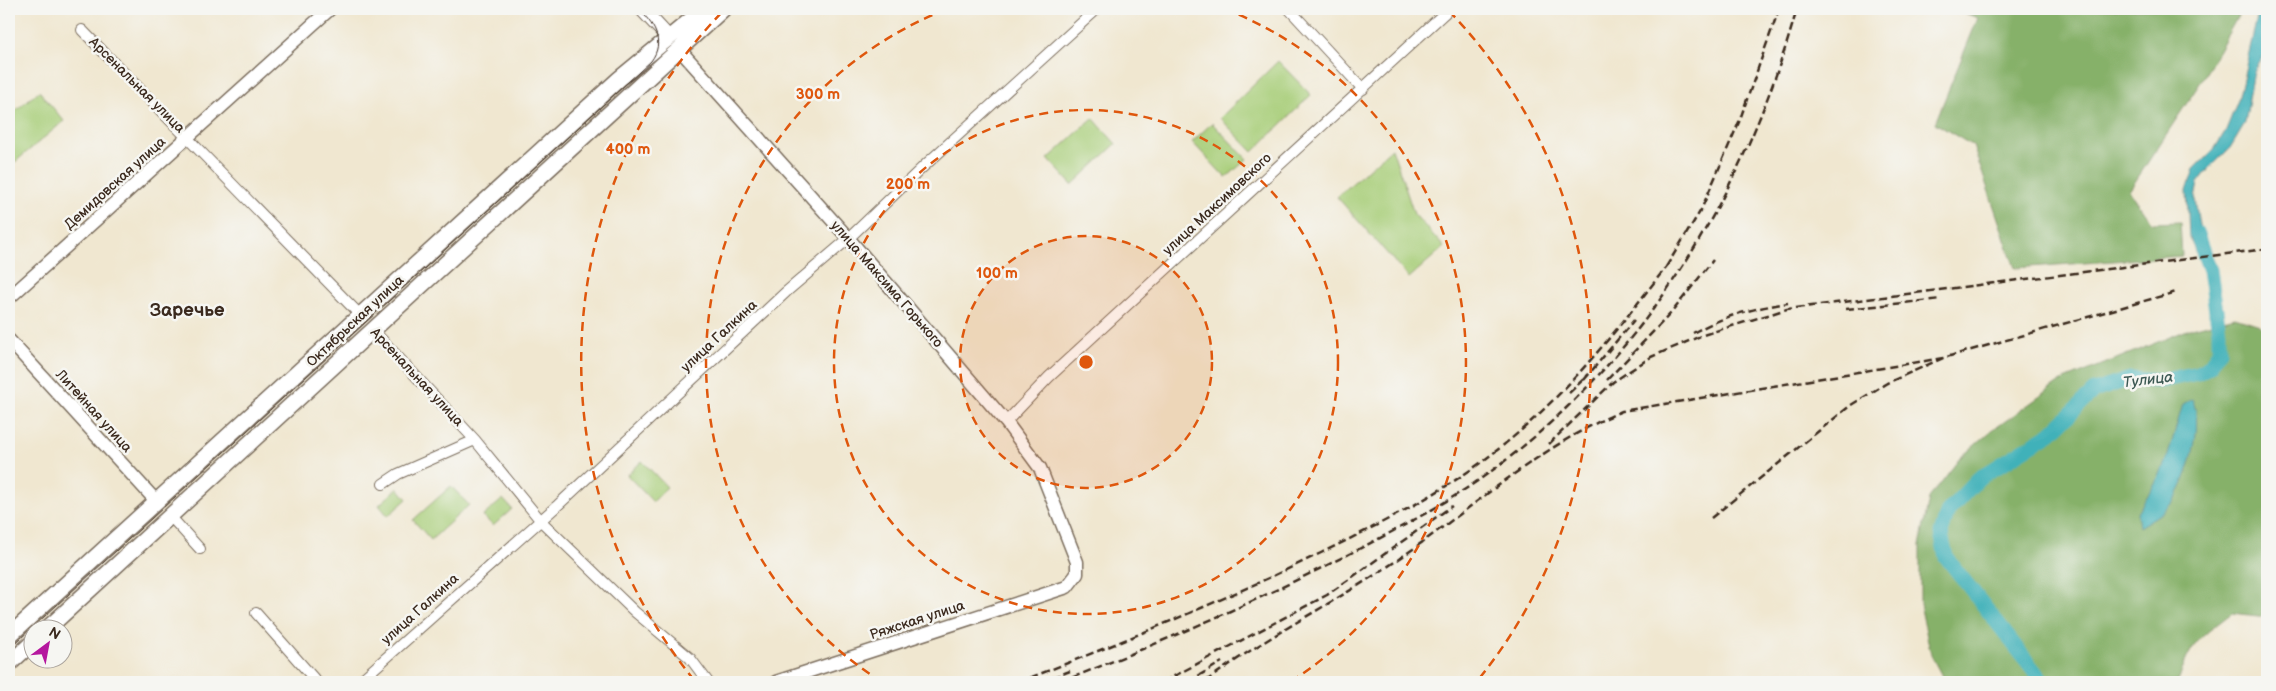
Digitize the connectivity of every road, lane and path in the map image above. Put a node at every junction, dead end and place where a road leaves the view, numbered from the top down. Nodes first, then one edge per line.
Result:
1 (330, 9) edge
2 (642, 9) edge
3 (704, 9) edge
4 (723, 9) edge
5 (1097, 9) edge
6 (1289, 9) edge
7 (1449, 9) edge
8 (82, 30) dead end
9 (674, 44) junction
10 (1363, 89) junction
11 (188, 137) junction
12 (848, 239) junction
13 (9, 298) edge
14 (361, 316) junction
15 (373, 330) junction
16 (9, 340) edge
17 (1006, 422) junction
18 (476, 440) junction
19 (383, 484) dead end
20 (157, 502) junction
21 (170, 516) junction
22 (541, 521) junction
23 (200, 549) dead end
24 (1067, 587) joint
25 (256, 613) dead end
26 (59, 618) edge
27 (9, 636) edge
28 (22, 652) edge
29 (9, 664) edge
30 (317, 682) edge
31 (359, 682) edge
32 (708, 682) edge
33 (776, 682) edge

1 - 11 street, Демидовская улица
2 - 9 main road, улица Максима Горького
3 - 9 main road, Октябрьская улица
4 - 9 main road, Октябрьская улица
5 - 12 street, улица Галкина
6 - 10 street
7 - 10 street, улица Максимовского
8 - 11 street, Арсенальная улица
9 - 12 street, улица Максима Горького
9 - 14 main road, Октябрьская улица
9 - 15 main road, Октябрьская улица
10 - 17 street, улица Максимовского
11 - 13 street, Демидовская улица
11 - 14 street, Арсенальная улица
12 - 17 street, улица Максима Горького
12 - 22 street, улица Галкина
14 - 15 main road, Арсенальная улица
14 - 20 main road, Октябрьская улица
15 - 18 street, Арсенальная улица
15 - 21 main road, Октябрьская улица
16 - 20 street, Литейная улица
17 - 24 street, улица Максима Горького
18 - 19 street
18 - 22 street, Арсенальная улица
20 - 21 main road
20 - 27 main road, Октябрьская улица
21 - 23 street
21 - 26 main road, Октябрьская улица
22 - 31 street, улица Галкина
22 - 32 street, Арсенальная улица
24 - 33 street, Ряжская улица
25 - 30 street
28 - 29 main road

